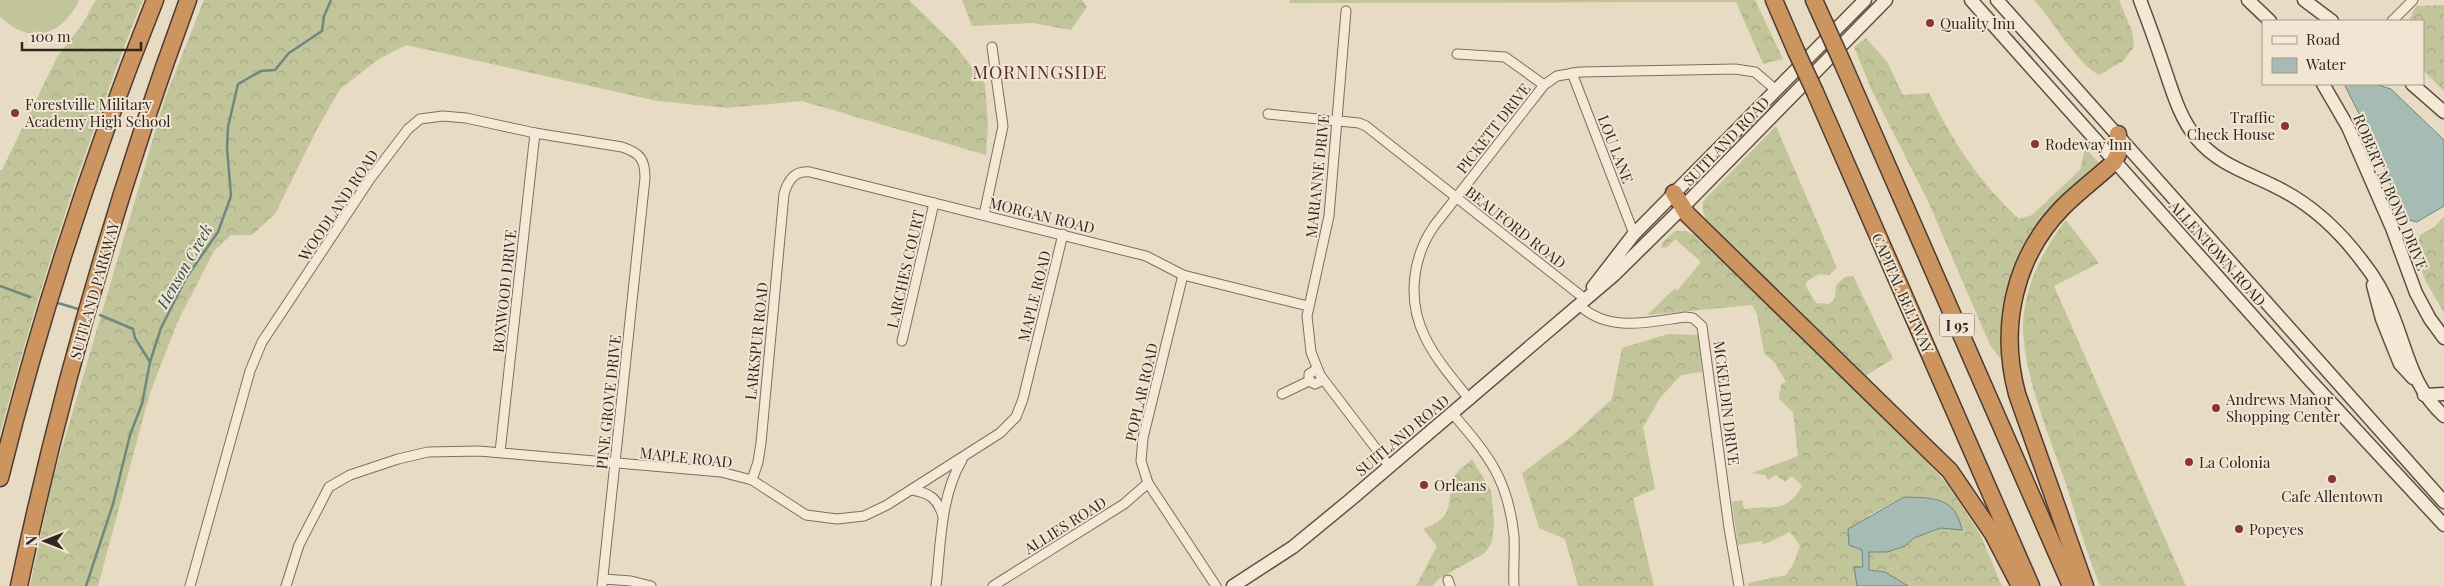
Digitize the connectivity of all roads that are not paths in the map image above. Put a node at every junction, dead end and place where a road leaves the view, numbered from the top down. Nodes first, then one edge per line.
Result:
1 (155, 0) edge
2 (188, 0) edge
3 (1774, 0) edge
4 (1814, 0) edge
5 (1865, 0) edge
6 (1886, 0) edge
7 (1971, 0) edge
8 (1997, 0) edge
9 (2140, 0) edge
10 (2248, 0) edge
11 (2304, 0) edge
12 (2413, 0) edge
13 (1346, 11) dead end
14 (2269, 20) edge
15 (2331, 20) edge
16 (2393, 20) edge
17 (992, 47) dead end
18 (1457, 54) dead end
19 (1572, 73) junction
20 (1544, 85) junction
21 (2324, 85) edge
22 (2413, 85) edge
23 (1776, 90) junction
24 (2444, 112) edge
25 (1268, 114) dead end
26 (1337, 121) junction
27 (535, 133) junction
28 (2118, 134) junction
29 (2114, 162) junction
30 (1674, 193) junction
31 (1455, 197) junction
32 (783, 202) joint
33 (934, 204) junction
34 (1682, 208) junction
35 (984, 215) junction
36 (641, 221) joint
37 (1063, 234) junction
38 (1634, 234) junction
39 (1183, 275) junction
40 (1582, 302) junction
41 (1308, 306) junction
42 (2444, 338) edge
43 (902, 341) dead end
44 (1317, 369) junction
45 (1323, 380) junction
46 (1309, 381) junction
47 (1282, 394) dead end
48 (2444, 394) edge
49 (2424, 395) junction
50 (1470, 400) junction
51 (1452, 414) junction
52 (2444, 416) edge
53 (500, 452) junction
54 (963, 457) junction
55 (615, 464) junction
56 (1390, 467) junction
57 (0, 478) edge
58 (752, 480) junction
59 (1148, 483) junction
60 (912, 490) junction
61 (2444, 502) edge
62 (944, 519) junction
63 (2444, 525) edge
64 (603, 583) edge
65 (19, 586) edge
66 (190, 586) edge
67 (286, 586) edge
68 (651, 586) edge
69 (936, 586) edge
70 (994, 586) edge
71 (1216, 586) edge
72 (1233, 586) edge
73 (1514, 586) edge
74 (1739, 586) edge
75 (2020, 586) edge
76 (2031, 586) edge
77 (2071, 586) edge
78 (2085, 586) edge

1 - 57 highway
2 - 65 highway, SUITLAND PARKWAY
3 - 76 highway, CAPITAL BELTWAY / I 95, bridge
4 - 77 highway, I 95, bridge
5 - 23 main road, SUITLAND ROAD
6 - 34 main road, SUITLAND ROAD
7 - 29 main road, ALLENTOWN ROAD
8 - 28 main road, ALLENTOWN ROAD
9 - 49 main road
10 - 14 main road
11 - 15 main road
12 - 16 street
13 - 26 street, MARIANNE DRIVE
17 - 35 street
18 - 20 street
19 - 20 street, PICKETT DRIVE
19 - 23 street, PICKETT DRIVE
19 - 38 street, LOU LANE
20 - 31 street, PICKETT DRIVE
21 - 42 main road, ROBERT M BOND DRIVE
22 - 24 main road
23 - 30 main road, SUITLAND ROAD
25 - 26 street, BEAUFORD ROAD
26 - 31 street, BEAUFORD ROAD
26 - 41 street, MARIANNE DRIVE
27 - 36 street, WOODLAND ROAD
27 - 53 street, BOXWOOD DRIVE
27 - 66 street, WOODLAND ROAD
28 - 29 highway
28 - 61 main road, ALLENTOWN ROAD
29 - 63 main road, ALLENTOWN ROAD
29 - 78 highway
30 - 34 highway
30 - 38 main road, SUITLAND ROAD
31 - 40 street, BEAUFORD ROAD
31 - 50 street, PICKETT DRIVE
32 - 33 street, MORGAN ROAD
32 - 58 street, LARKSPUR ROAD
33 - 35 street, MORGAN ROAD
33 - 43 street, LARCHES COURT
34 - 40 main road, SUITLAND ROAD
34 - 75 highway
35 - 37 street, MORGAN ROAD
36 - 55 street, PINE GROVE DRIVE
37 - 39 street, MORGAN ROAD
37 - 54 street, MAPLE ROAD
38 - 40 main road, SUITLAND ROAD
39 - 41 street, MORGAN ROAD
39 - 59 street, POPLAR ROAD
40 - 50 main road, SUITLAND ROAD
40 - 74 street, MCKELDIN DRIVE
41 - 44 street, MARIANNE DRIVE
44 - 45 street, MARIANNE DRIVE
44 - 46 street
45 - 46 street
45 - 56 street, MARIANNE DRIVE
46 - 47 street
48 - 49 main road
49 - 52 main road
50 - 51 main road, SUITLAND ROAD
51 - 56 main road, SUITLAND ROAD
51 - 73 street
53 - 55 street, MAPLE ROAD
53 - 67 street, MAPLE ROAD
54 - 60 street, MAPLE ROAD
54 - 62 street
55 - 58 street, MAPLE ROAD
55 - 64 street, PINE GROVE DRIVE
56 - 72 main road, SUITLAND ROAD
58 - 60 street, MAPLE ROAD
59 - 70 street, ALLIES ROAD
59 - 71 street, POPLAR ROAD
60 - 62 street
62 - 69 street
64 - 68 street

